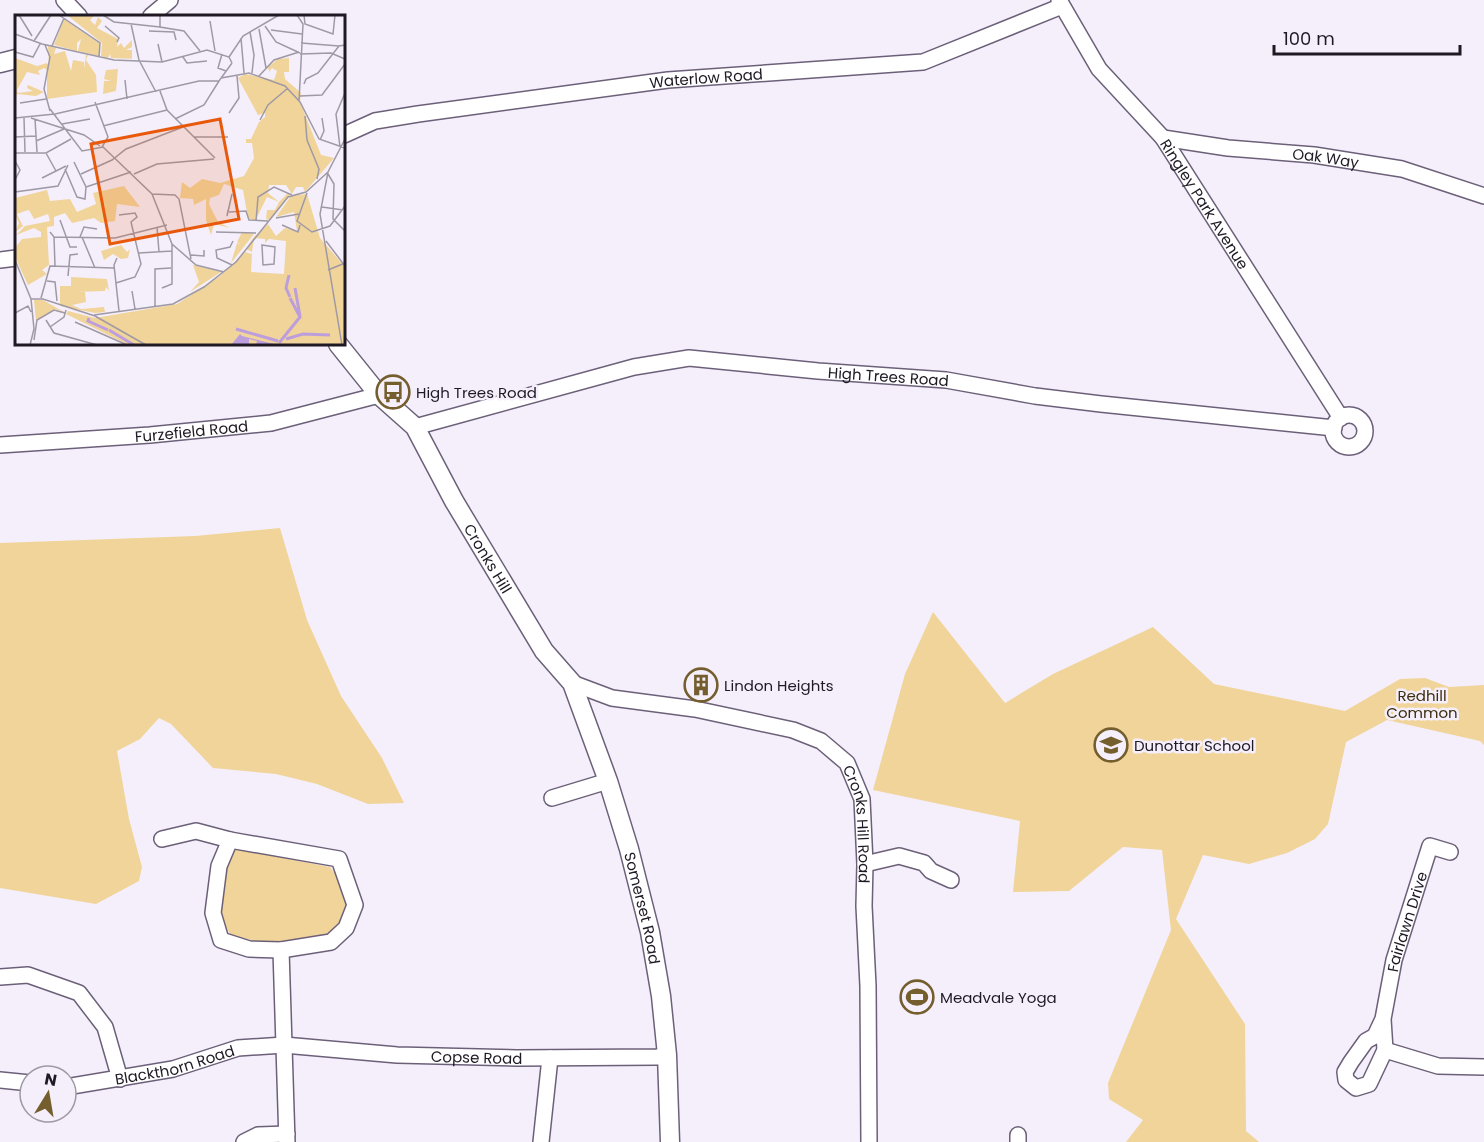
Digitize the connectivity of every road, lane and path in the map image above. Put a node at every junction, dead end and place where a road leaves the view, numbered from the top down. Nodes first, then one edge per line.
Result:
1 (64, 0) edge
2 (170, 0) edge
3 (1060, 3) edge
4 (78, 15) edge
5 (153, 15) edge
6 (15, 59) edge
7 (0, 63) edge
8 (345, 135) edge
9 (1163, 138) junction
10 (1484, 196) edge
11 (15, 258) edge
12 (0, 260) edge
13 (339, 345) edge
14 (379, 395) junction
15 (1337, 423) joint
16 (415, 427) junction
17 (0, 445) edge
18 (572, 683) junction
19 (608, 781) junction
20 (552, 798) dead end
21 (162, 839) dead end
22 (230, 840) junction
23 (1450, 852) dead end
24 (866, 864) junction
25 (951, 880) dead end
26 (281, 950) junction
27 (0, 977) edge
28 (1383, 1019) junction
29 (284, 1045) junction
30 (1385, 1050) junction
31 (667, 1055) junction
32 (550, 1058) junction
33 (1484, 1067) edge
34 (120, 1079) junction
35 (0, 1080) edge
36 (18, 1082) edge
37 (78, 1084) edge
38 (287, 1138) edge
39 (244, 1142) edge
40 (541, 1142) edge
41 (670, 1142) edge
42 (869, 1142) edge

1 - 4 street
2 - 5 street
3 - 8 street, Waterlow Road
3 - 9 street, Ringley Park Avenue
6 - 7 street
9 - 10 street, Oak Way
9 - 15 street, Ringley Park Avenue
11 - 12 street
13 - 14 street
14 - 16 street
14 - 17 street, Furzefield Road
15 - 16 street, High Trees Road
16 - 18 street, Cronks Hill
18 - 19 street, Somerset Road
18 - 24 street, Cronks Hill Road
19 - 20 street
19 - 31 street, Somerset Road
21 - 22 street
22 - 26 street
22 - 26 street
23 - 28 street, Fairlawn Drive
24 - 25 street
24 - 42 street, Cronks Hill Road
26 - 29 street
27 - 34 street
28 - 30 street, Fairlawn Drive
28 - 30 street, Fairlawn Drive
29 - 32 street, Copse Road
29 - 34 street, Blackthorn Road
29 - 38 street
30 - 33 street
31 - 32 street, Copse Road
31 - 41 street, Somerset Road
32 - 40 street
34 - 37 street, Blackthorn Road
35 - 36 street
38 - 39 street

